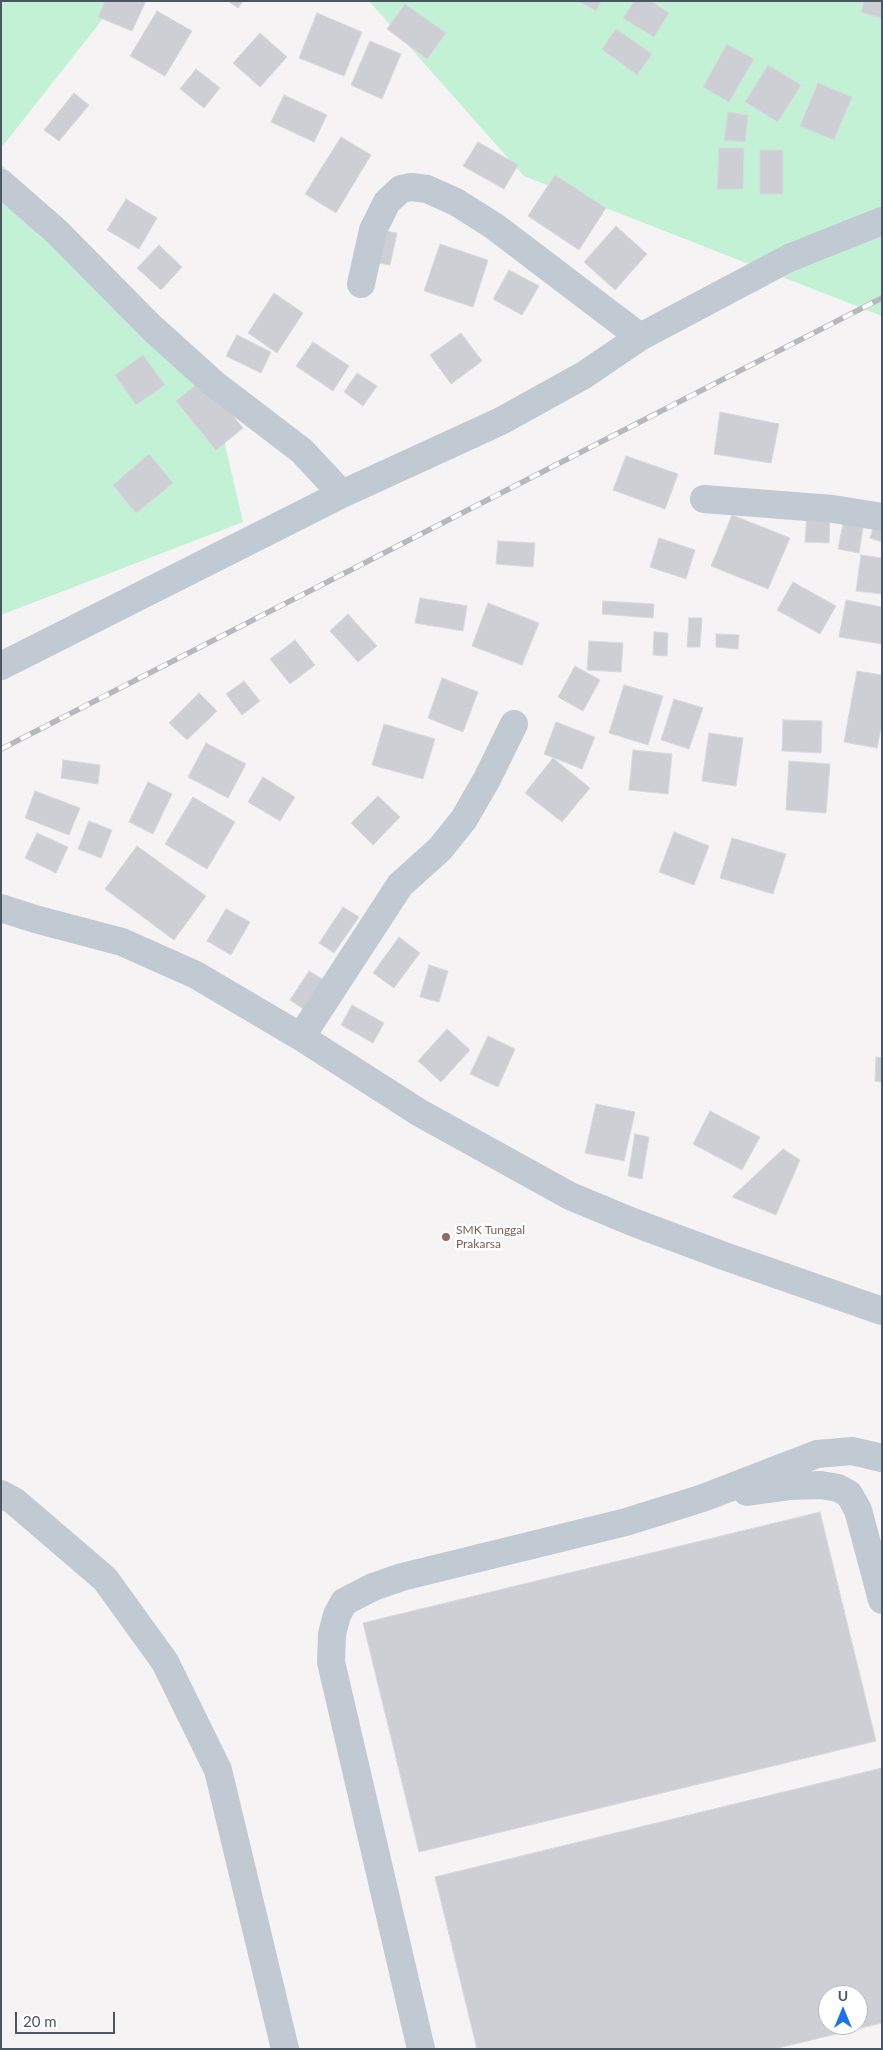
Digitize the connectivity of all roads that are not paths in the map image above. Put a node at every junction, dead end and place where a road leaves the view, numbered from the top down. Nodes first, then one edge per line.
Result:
1 (1, 183) edge
2 (882, 221) edge
3 (361, 284) dead end
4 (640, 336) junction
5 (342, 494) junction
6 (704, 499) dead end
7 (882, 517) edge
8 (1, 666) edge
9 (514, 724) dead end
10 (1, 908) edge
11 (34, 919) junction
12 (1, 929) edge
13 (301, 1037) junction
14 (882, 1311) edge
15 (882, 1458) edge
16 (1, 1494) edge
17 (702, 1498) junction
18 (882, 1600) edge
19 (285, 2049) edge
20 (420, 2049) edge

1 - 5 street
2 - 4 street
3 - 4 street
4 - 5 street
5 - 8 street
6 - 7 street
9 - 13 street
10 - 11 street
11 - 12 street
11 - 13 street
13 - 14 street
15 - 17 street
16 - 19 street
17 - 18 street
17 - 20 street

